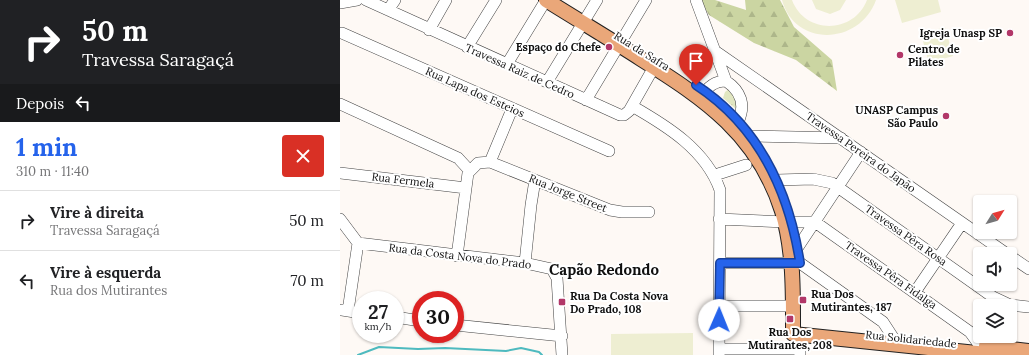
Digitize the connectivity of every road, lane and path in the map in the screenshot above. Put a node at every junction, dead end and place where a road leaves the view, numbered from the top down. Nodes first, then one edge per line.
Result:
1 (357, 0) edge
2 (366, 0) edge
3 (395, 0) edge
4 (446, 0) edge
5 (496, 0) edge
6 (546, 0) edge
7 (560, 0) edge
8 (597, 0) edge
9 (646, 0) edge
10 (696, 0) edge
11 (340, 3) edge
12 (388, 10) junction
13 (585, 20) junction
14 (429, 30) junction
15 (342, 33) dead end
16 (620, 42) junction
17 (467, 47) junction
18 (715, 51) junction
19 (507, 64) junction
20 (654, 67) junction
21 (726, 81) junction
22 (547, 82) junction
23 (703, 94) junction
24 (586, 100) junction
25 (340, 104) edge
26 (632, 106) junction
27 (512, 109) junction
28 (738, 122) junction
29 (751, 136) junction
30 (841, 138) junction
31 (609, 151) dead end
32 (861, 152) junction
33 (490, 162) junction
34 (746, 165) dead end
35 (470, 170) junction
36 (340, 173) edge
37 (715, 175) junction
38 (535, 180) junction
39 (777, 180) junction
40 (837, 186) junction
41 (466, 188) junction
42 (649, 212) dead end
43 (340, 219) edge
44 (720, 219) junction
45 (789, 222) junction
46 (815, 222) junction
47 (962, 223) junction
48 (358, 243) junction
49 (798, 247) junction
50 (997, 247) edge
51 (457, 256) junction
52 (939, 258) junction
53 (1017, 261) edge
54 (525, 263) junction
55 (720, 263) junction
56 (796, 263) junction
57 (1029, 269) edge
58 (915, 292) junction
59 (719, 306) junction
60 (793, 306) junction
61 (1029, 308) edge
62 (344, 311) edge
63 (464, 326) edge
64 (797, 331) junction
65 (562, 336) junction
66 (896, 341) junction
67 (980, 346) junction
68 (1029, 351) edge
69 (719, 352) edge
70 (795, 353) edge
71 (562, 355) edge
72 (996, 355) edge

1 - 11 street
2 - 12 street, Travessa Raiz de Cedro
3 - 12 street
4 - 14 street
5 - 17 street
6 - 13 main road, Rua da Safra
6 - 19 street
7 - 13 main road, Rua da Safra
8 - 13 street
9 - 16 street
10 - 18 street
12 - 14 street, Travessa Raiz de Cedro
13 - 16 main road, Rua da Safra
13 - 22 street
14 - 17 street, Travessa Raiz de Cedro
15 - 27 street, Rua Lapa dos Esteios
16 - 20 main road, Rua da Safra
16 - 23 main road, Rua da Safra
16 - 24 street
17 - 19 street, Travessa Raiz de Cedro
18 - 21 street
18 - 30 street, Travessa Pereira do Japão
19 - 22 street, Travessa Raiz de Cedro
20 - 23 main road, Rua da Safra
20 - 26 street
21 - 23 street
21 - 28 street
22 - 24 street, Travessa Raiz de Cedro
23 - 28 main road, Rua da Safra
23 - 45 main road
24 - 26 street, Travessa Raiz de Cedro
25 - 35 street
26 - 37 street
27 - 31 street, Rua Lapa dos Esteios
27 - 33 street
28 - 29 main road, Rua da Safra
29 - 30 street
29 - 39 main road, Rua da Safra
30 - 32 street, Travessa Pereira do Japão
32 - 40 street
32 - 47 street, Travessa Pereira do Japão
33 - 35 street
33 - 38 street, Rua Jorge Street
34 - 37 street
35 - 41 street
36 - 41 street, Rua Fermela
37 - 44 street
38 - 42 street, Rua Jorge Street
38 - 54 street
39 - 40 street, Travessa Pêra Rosa
39 - 45 main road, Rua da Safra
40 - 46 street
40 - 52 street, Travessa Pêra Rosa
41 - 51 street
43 - 48 street
44 - 45 street
44 - 55 street
45 - 46 street
45 - 49 main road
45 - 56 main road
46 - 49 street
46 - 58 street, Travessa Pêra Fidalga
47 - 50 street, Travessa Pereira do Japão
47 - 52 street
48 - 51 street, Rua da Costa Nova do Prado
48 - 62 street
49 - 56 main road
51 - 54 street, Rua da Costa Nova do Prado
52 - 58 street
52 - 61 street, Travessa Pêra Rosa
53 - 57 street
54 - 65 street, Rua da Costa Nova do Prado
55 - 56 street
55 - 59 street
56 - 60 main road
56 - 64 main road
56 - 66 street
58 - 67 street, Travessa Pêra Fidalga
59 - 60 street
59 - 69 street
60 - 64 main road
63 - 65 street
64 - 66 main road, Rua Solidariedade
64 - 70 street
65 - 71 street, Rua da Costa Nova do Prado
66 - 67 main road, Rua Solidariedade
66 - 72 main road, Rua Solidariedade
67 - 68 main road, Rua Solidariedade
69 - 70 street

